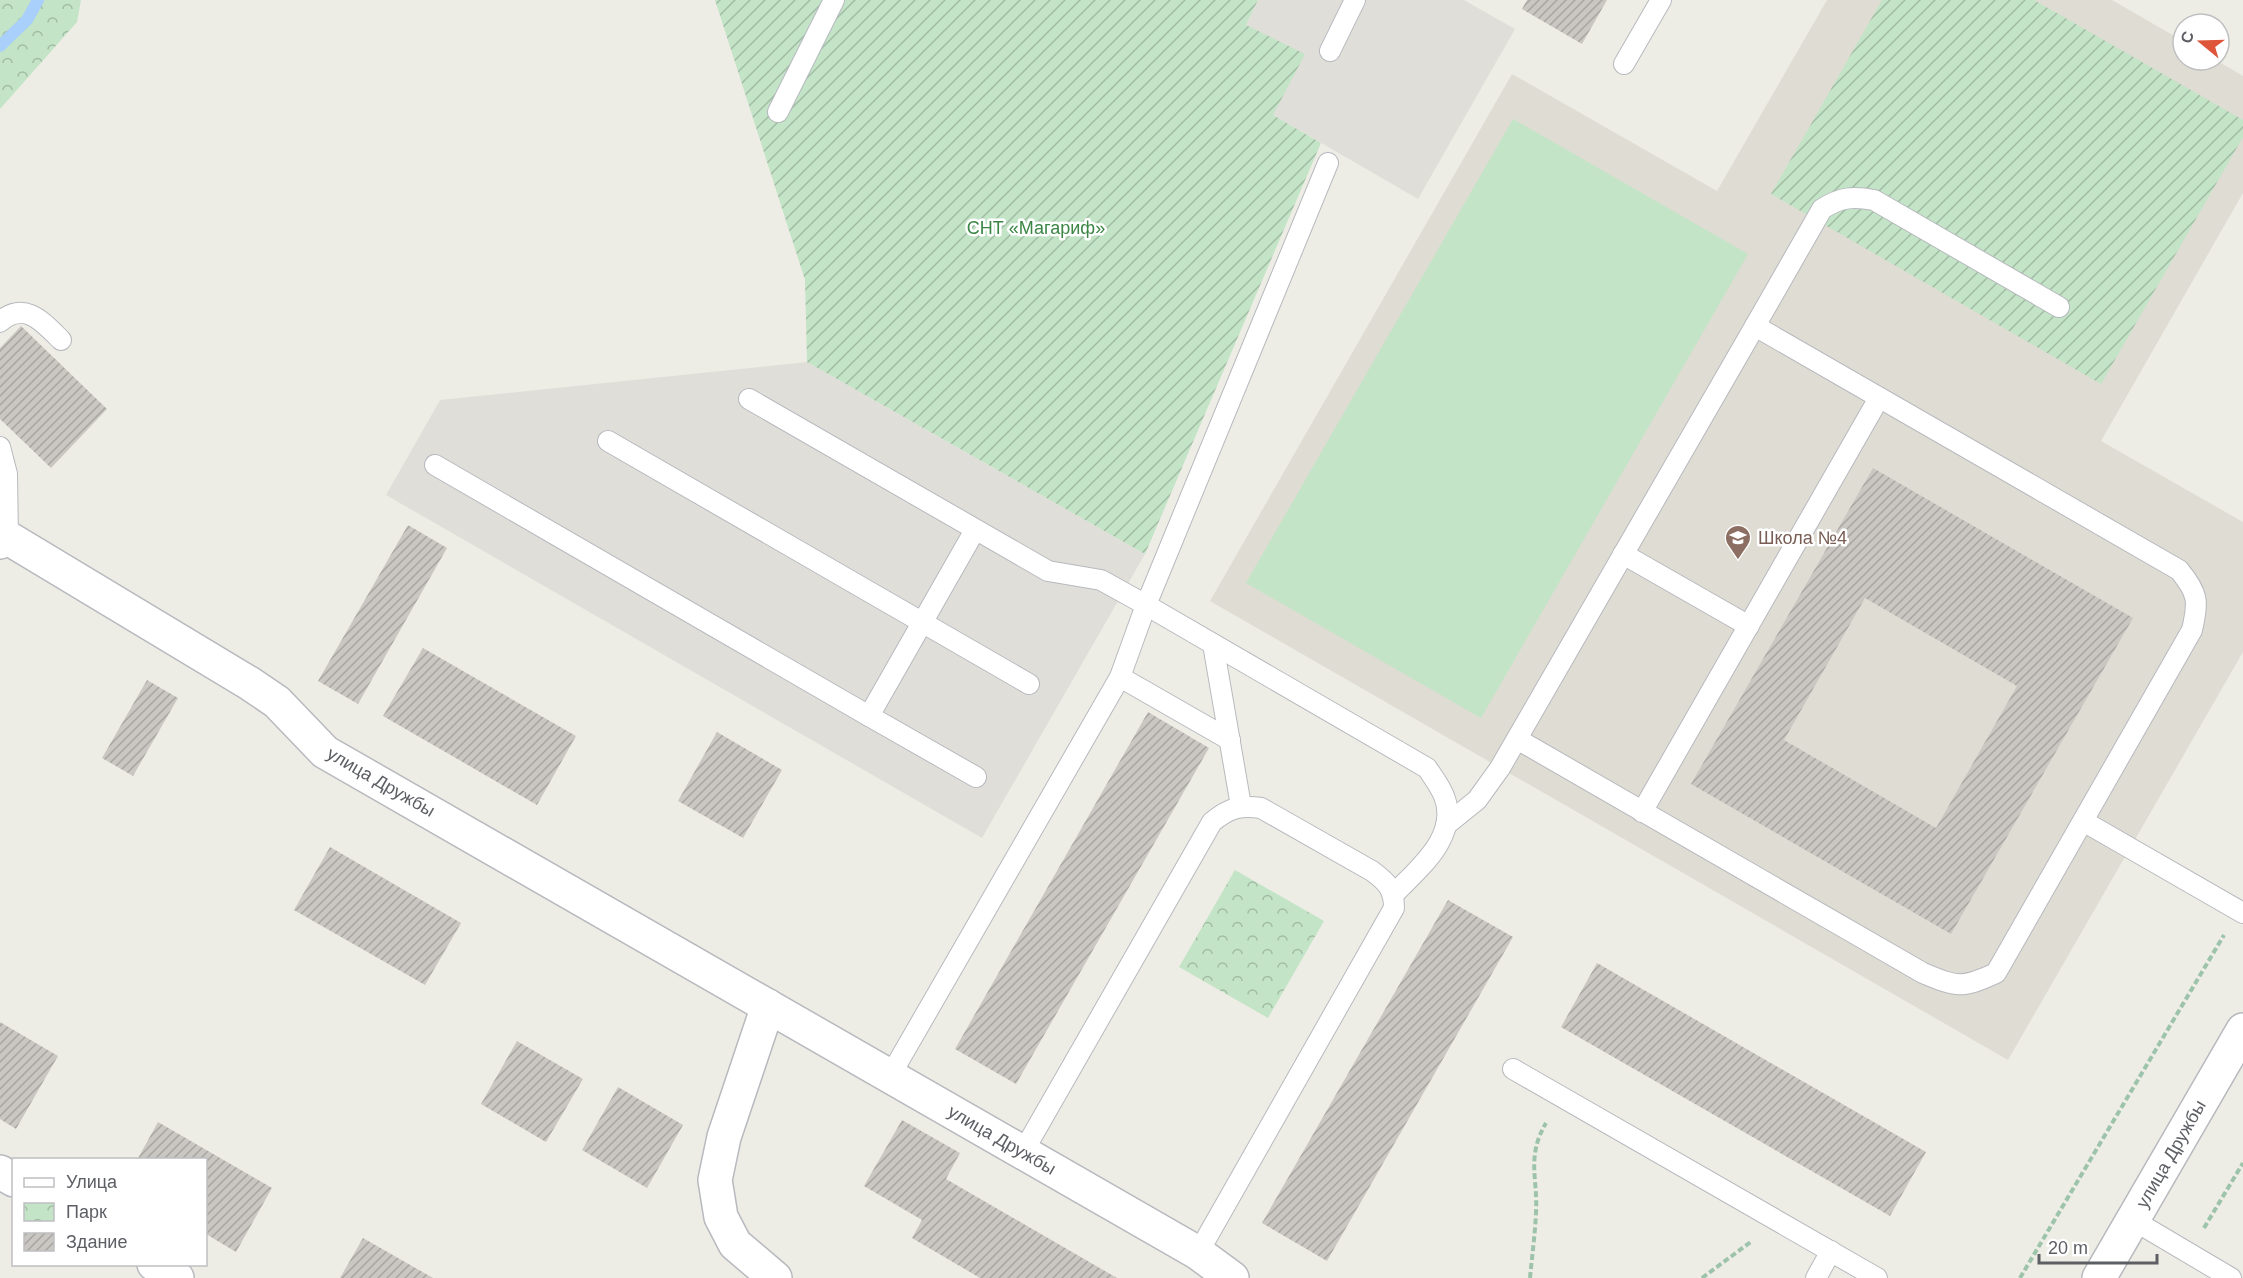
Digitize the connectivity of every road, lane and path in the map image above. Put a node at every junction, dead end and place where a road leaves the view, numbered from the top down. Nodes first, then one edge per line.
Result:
1 (834, 0) edge
2 (1355, 0) edge
3 (1661, 0) edge
4 (1329, 51) dead end
5 (1624, 64) dead end
6 (778, 112) dead end
7 (1328, 163) dead end
8 (2059, 307) dead end
9 (0, 322) edge
10 (1755, 326) junction
11 (62, 340) dead end
12 (1880, 398) junction
13 (749, 399) dead end
14 (608, 441) dead end
15 (0, 447) edge
16 (435, 465) dead end
17 (975, 530) junction
18 (4, 540) edge
19 (1623, 554) junction
20 (1146, 605) junction
21 (922, 622) junction
22 (1749, 626) junction
23 (1213, 644) junction
24 (1120, 677) junction
25 (1029, 684) dead end
26 (869, 716) junction
27 (1517, 739) junction
28 (1230, 740) junction
29 (976, 777) dead end
30 (1241, 806) junction
31 (1642, 812) junction
32 (2083, 821) junction
33 (1446, 825) junction
34 (1394, 894) junction
35 (2241, 912) edge
36 (768, 1006) junction
37 (2243, 1030) edge
38 (1513, 1069) dead end
39 (890, 1076) junction
40 (1561, 1096) junction
41 (1023, 1152) junction
42 (2243, 1163) edge
43 (1777, 1220) junction
44 (2133, 1220) junction
45 (1831, 1251) junction
46 (1198, 1253) junction
47 (2188, 1255) junction
48 (157, 1266) edge
49 (177, 1278) edge
50 (775, 1278) edge
51 (1232, 1278) edge
52 (1530, 1278) edge
53 (1702, 1278) edge
54 (1816, 1278) edge
55 (1877, 1278) edge
56 (2020, 1278) edge
57 (2099, 1278) edge
58 (2231, 1278) edge

1 - 6 lane
2 - 4 lane
3 - 5 lane
7 - 20 lane
8 - 10 lane
9 - 11 lane
10 - 12 lane
10 - 19 lane
12 - 22 lane
12 - 32 lane
13 - 17 lane
14 - 21 lane
15 - 18 lane
16 - 26 lane
17 - 20 lane
17 - 21 lane
18 - 36 street, улица Дружбы
19 - 22 lane
19 - 27 lane
20 - 23 lane
20 - 24 lane
21 - 25 lane
21 - 26 lane
22 - 31 lane
23 - 28 lane
23 - 33 lane
24 - 28 lane
24 - 39 lane
26 - 29 lane
27 - 31 lane
27 - 33 lane
28 - 30 lane
30 - 34 lane
30 - 41 lane
31 - 32 lane
32 - 35 lane
33 - 34 lane
34 - 46 lane
35 - 56 path
36 - 39 street, улица Дружбы
36 - 50 street
37 - 44 street, улица Дружбы
38 - 40 lane
39 - 41 street, улица Дружбы
40 - 43 lane
40 - 52 path
41 - 46 street, улица Дружбы
42 - 47 path
43 - 45 lane
43 - 53 path
44 - 47 lane
44 - 57 street, улица Дружбы
45 - 54 lane
45 - 55 lane
46 - 51 street, улица Дружбы
47 - 58 lane
48 - 49 street

